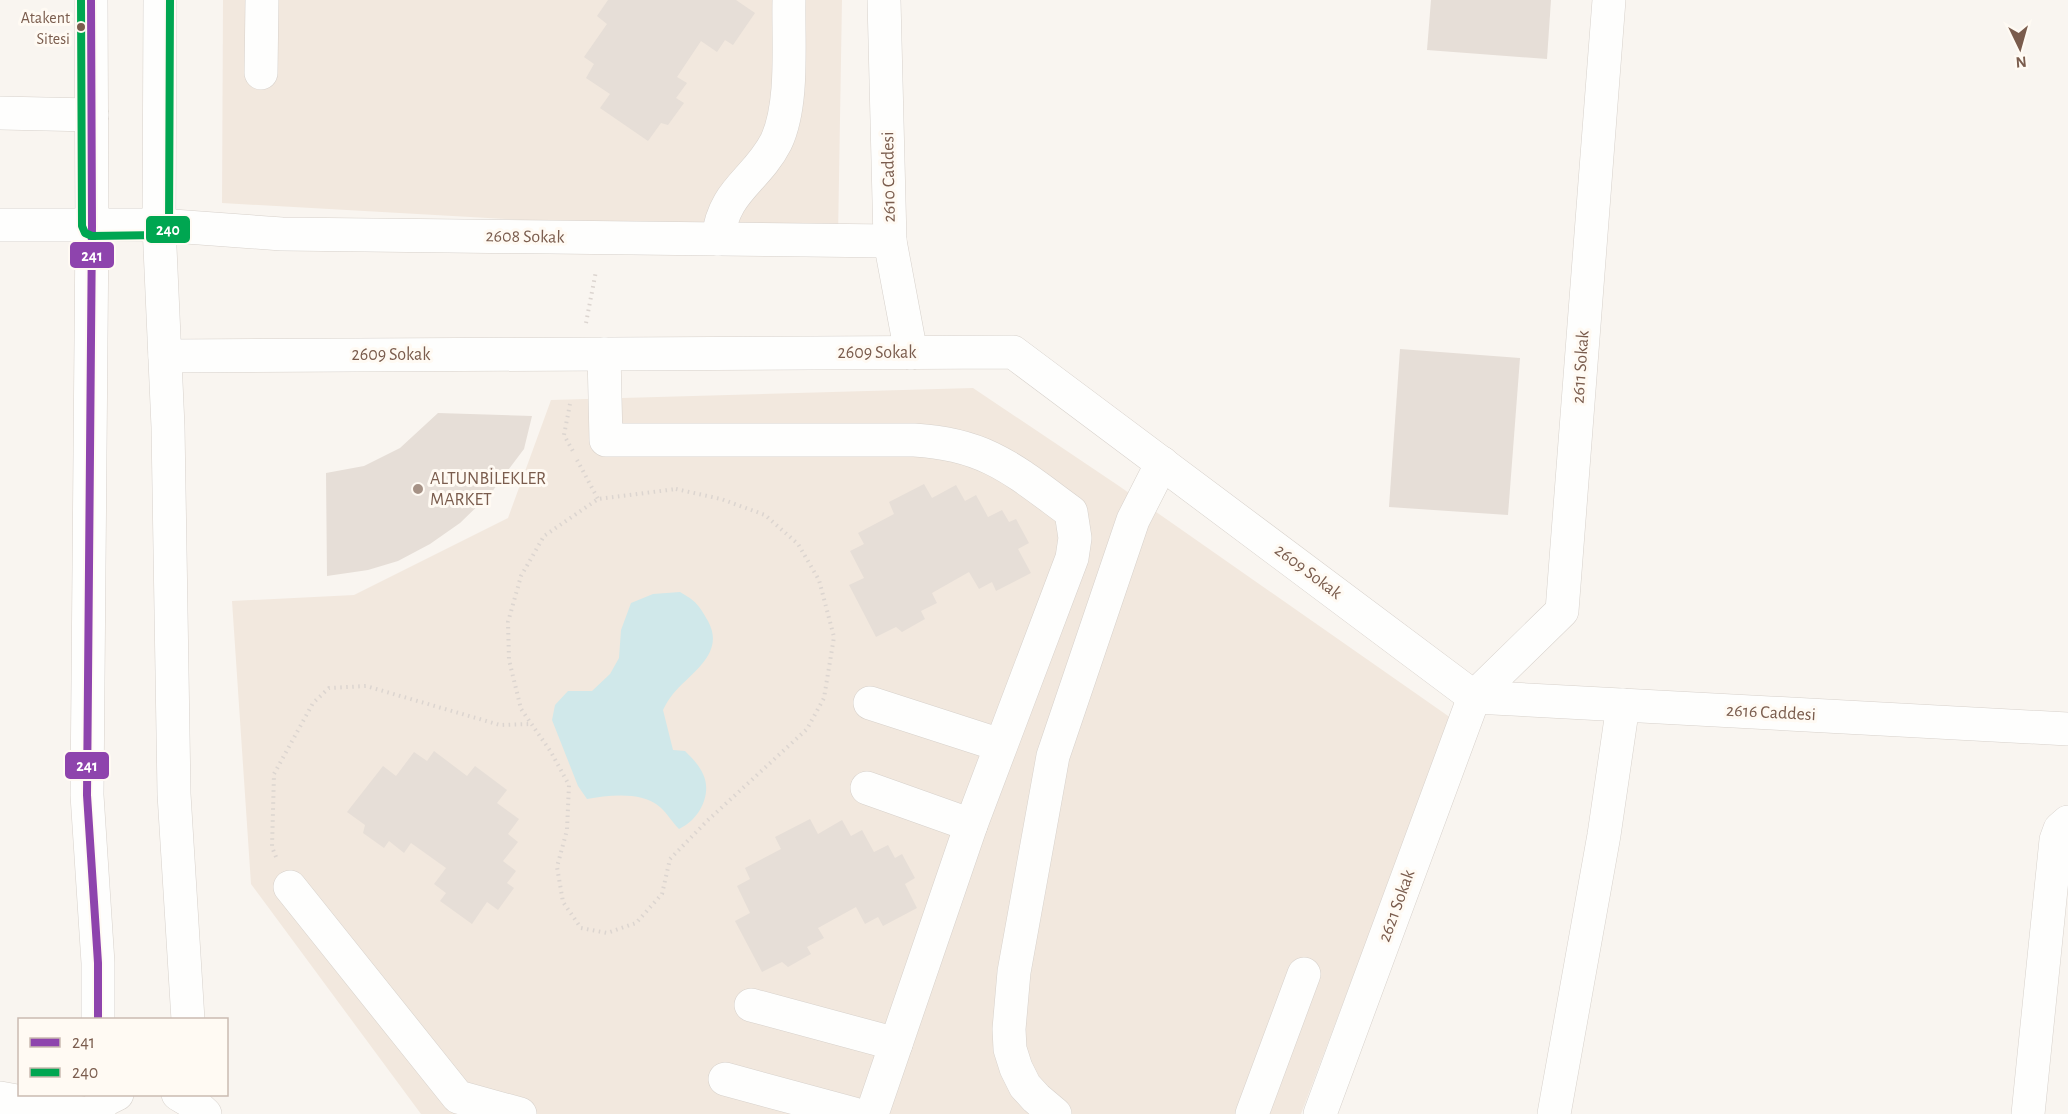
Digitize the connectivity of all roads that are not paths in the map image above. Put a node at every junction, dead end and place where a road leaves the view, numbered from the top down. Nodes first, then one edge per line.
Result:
1 (91, 0) edge
2 (160, 0) edge
3 (262, 0) edge
4 (789, 0) edge
5 (884, 0) edge
6 (1609, 0) edge
7 (261, 73) dead end
8 (0, 113) edge
9 (92, 116) junction
10 (0, 225) edge
11 (159, 225) junction
12 (92, 226) junction
13 (718, 239) junction
14 (890, 241) junction
15 (911, 353) junction
16 (604, 354) junction
17 (165, 356) junction
18 (1162, 463) junction
19 (1474, 697) junction
20 (870, 703) dead end
21 (1623, 705) junction
22 (2068, 729) edge
23 (1000, 745) junction
24 (867, 788) dead end
25 (2068, 822) edge
26 (971, 825) junction
27 (290, 887) road end
28 (1304, 974) dead end
29 (751, 1005) dead end
30 (98, 1018) edge
31 (188, 1018) edge
32 (896, 1044) junction
33 (725, 1079) dead end
34 (0, 1098) edge
35 (98, 1105) edge
36 (520, 1114) edge
37 (854, 1114) edge
38 (872, 1114) edge
39 (1055, 1114) edge
40 (1252, 1114) edge
41 (1320, 1114) edge
42 (1554, 1114) edge
43 (2028, 1114) edge

1 - 9 street
2 - 11 street
3 - 7 street
4 - 13 street
5 - 14 street, 2610 Caddesi
6 - 19 street, 2611 Sokak
8 - 9 street
9 - 12 street
10 - 12 street, 2608 Sokak
11 - 12 street, 2608 Sokak
11 - 13 street, 2608 Sokak
11 - 17 street
12 - 30 street
13 - 14 street, 2608 Sokak
14 - 15 street, 2610 Caddesi
15 - 16 street, 2609 Sokak
15 - 18 street, 2609 Sokak
16 - 17 street, 2609 Sokak
16 - 23 street
17 - 31 street
18 - 19 street, 2609 Sokak
18 - 39 street
19 - 21 street, 2616 Caddesi
19 - 41 street, 2621 Sokak
20 - 23 street
21 - 22 street, 2616 Caddesi
21 - 42 street
23 - 26 street
24 - 26 street
25 - 43 street
26 - 32 street
27 - 36 street
28 - 40 street
29 - 32 street
32 - 38 street
33 - 37 street
34 - 35 street

